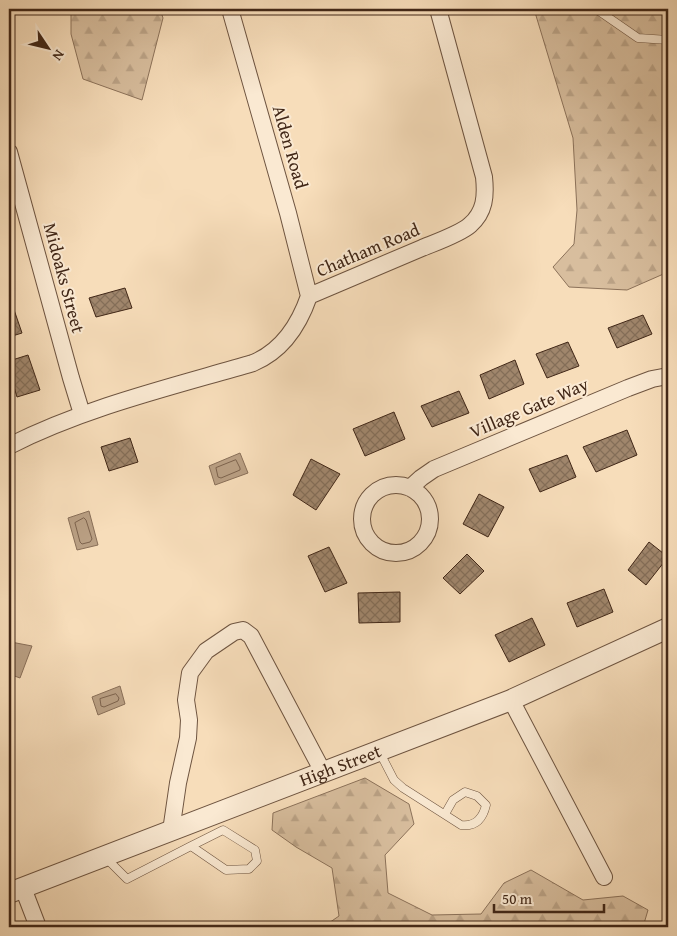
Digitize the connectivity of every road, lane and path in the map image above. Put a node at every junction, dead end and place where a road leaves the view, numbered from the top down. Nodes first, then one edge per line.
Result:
1 (230, 9) edge
2 (438, 9) edge
3 (596, 9) edge
4 (668, 40) edge
5 (9, 152) edge
6 (309, 296) junction
7 (668, 376) edge
8 (82, 414) junction
9 (9, 446) edge
10 (410, 488) junction
11 (668, 628) edge
12 (511, 700) junction
13 (378, 750) junction
14 (323, 772) junction
15 (445, 814) junction
16 (171, 831) junction
17 (191, 846) junction
18 (105, 857) junction
19 (604, 877) dead end
20 (16, 891) edge
21 (38, 927) edge

1 - 6 street, Alden Road
2 - 6 street, Chatham Road
3 - 4 lane
5 - 8 street, Midoaks Street
6 - 8 street, Chatham Road
7 - 10 street, Village Gate Way
8 - 9 street, Chatham Road
10 - 10 street
11 - 12 street, High Street
12 - 13 street, High Street
12 - 19 street
13 - 14 street, High Street
13 - 15 lane
14 - 16 street, High Street
14 - 16 street
15 - 15 lane
16 - 18 street, High Street
17 - 17 lane
17 - 18 lane
18 - 20 street, High Street
20 - 21 street

